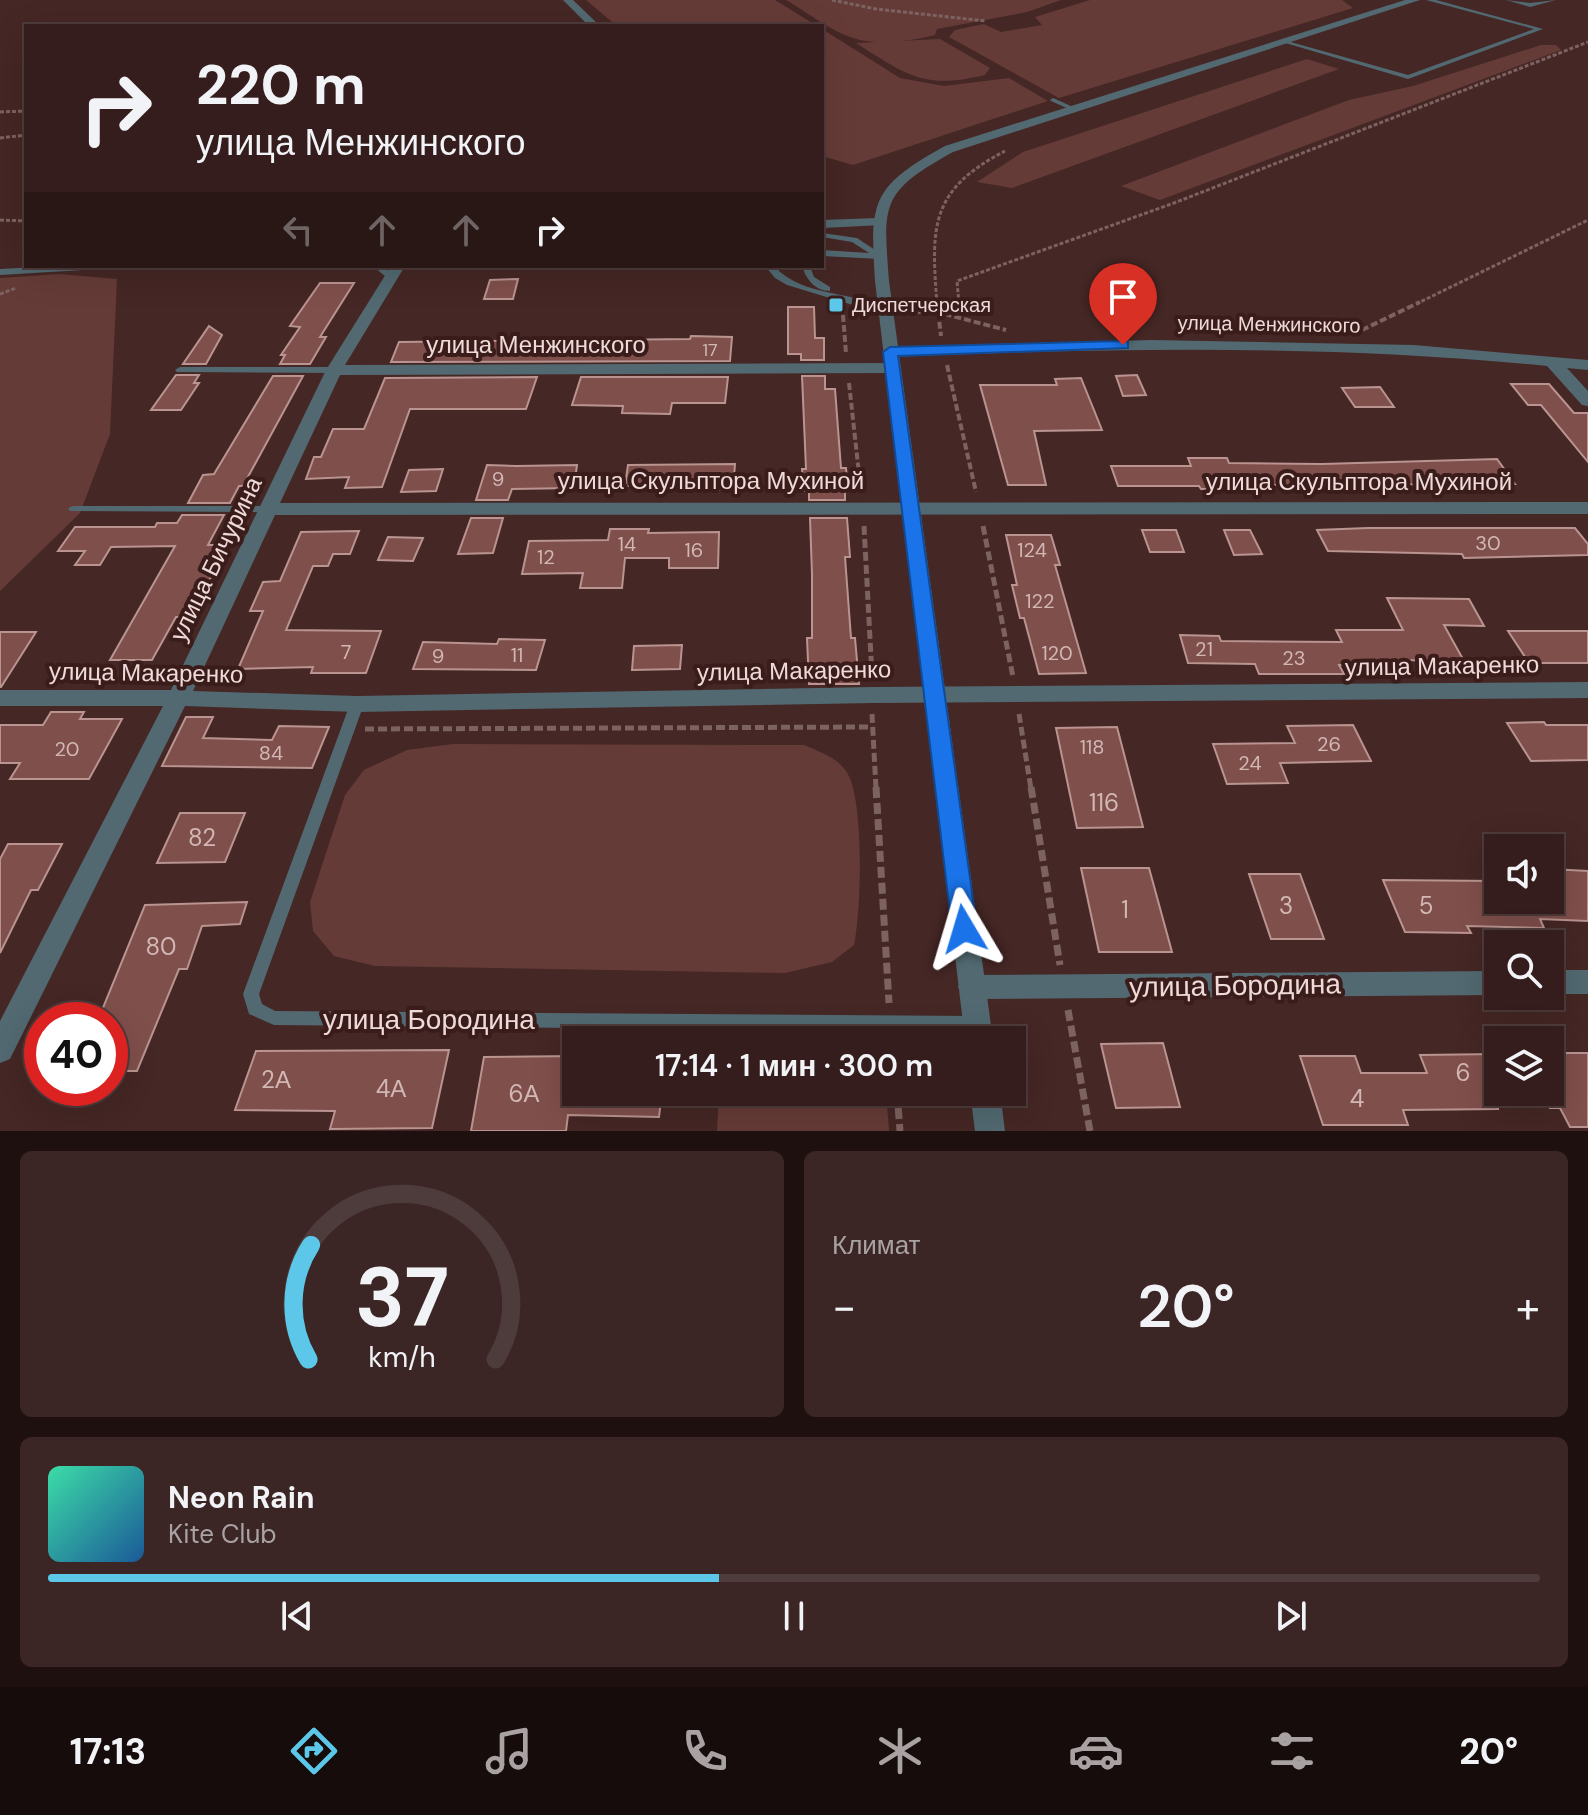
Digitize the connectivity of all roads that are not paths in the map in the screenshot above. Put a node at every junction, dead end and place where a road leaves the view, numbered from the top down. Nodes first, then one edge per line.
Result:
1 (568, 0) edge
2 (1415, 0) edge
3 (1429, 0) edge
4 (1509, 0) edge
5 (1553, 0) edge
6 (593, 24) edge
7 (1285, 42) junction
8 (1053, 100) dead end
9 (1071, 108) junction
10 (878, 222) junction
11 (824, 224) edge
12 (824, 235) edge
13 (824, 253) edge
14 (880, 256) junction
15 (67, 268) edge
16 (770, 268) edge
17 (807, 268) edge
18 (388, 269) edge
19 (0, 272) edge
20 (842, 297) junction
21 (886, 312) junction
22 (891, 360) junction
23 (1551, 360) junction
24 (1588, 365) edge
25 (180, 370) dead end
26 (334, 370) junction
27 (1588, 401) edge
28 (911, 507) junction
29 (1588, 508) edge
30 (74, 509) dead end
31 (268, 509) junction
32 (1588, 690) edge
33 (935, 697) junction
34 (0, 698) edge
35 (178, 698) junction
36 (357, 704) junction
37 (1564, 982) edge
38 (1588, 982) edge
39 (1484, 983) edge
40 (972, 987) junction
41 (676, 1026) edge
42 (977, 1026) edge
43 (0, 1050) edge
44 (987, 1106) edge
45 (990, 1131) edge

1 - 6 street
2 - 7 street
3 - 7 lane
4 - 5 lane
7 - 9 street
8 - 9 lane
9 - 10 street
10 - 11 street
10 - 14 street
12 - 14 lane
13 - 14 lane
14 - 21 street
15 - 19 lane
16 - 20 lane
17 - 20 lane
18 - 26 street, улица Бичурина
20 - 21 lane
21 - 22 street
22 - 23 street, улица Менжинского
22 - 26 street, улица Менжинского
22 - 28 street
23 - 24 street, улица Менжинского
23 - 27 street
25 - 26 lane, улица Менжинского
26 - 31 street, улица Бичурина
28 - 29 street, улица Скульптора Мухиной
28 - 31 street, улица Скульптора Мухиной
28 - 33 street
30 - 31 lane, улица Скульптора Мухиной
31 - 35 street, улица Бичурина
32 - 33 street, улица Макаренко
33 - 36 street, улица Макаренко
33 - 40 street
34 - 35 street, улица Макаренко
35 - 36 street, улица Макаренко
35 - 43 street, улица Бичурина
36 - 41 lane, улица Бородина
37 - 38 street
39 - 40 street, улица Бородина
40 - 42 street
44 - 45 street

